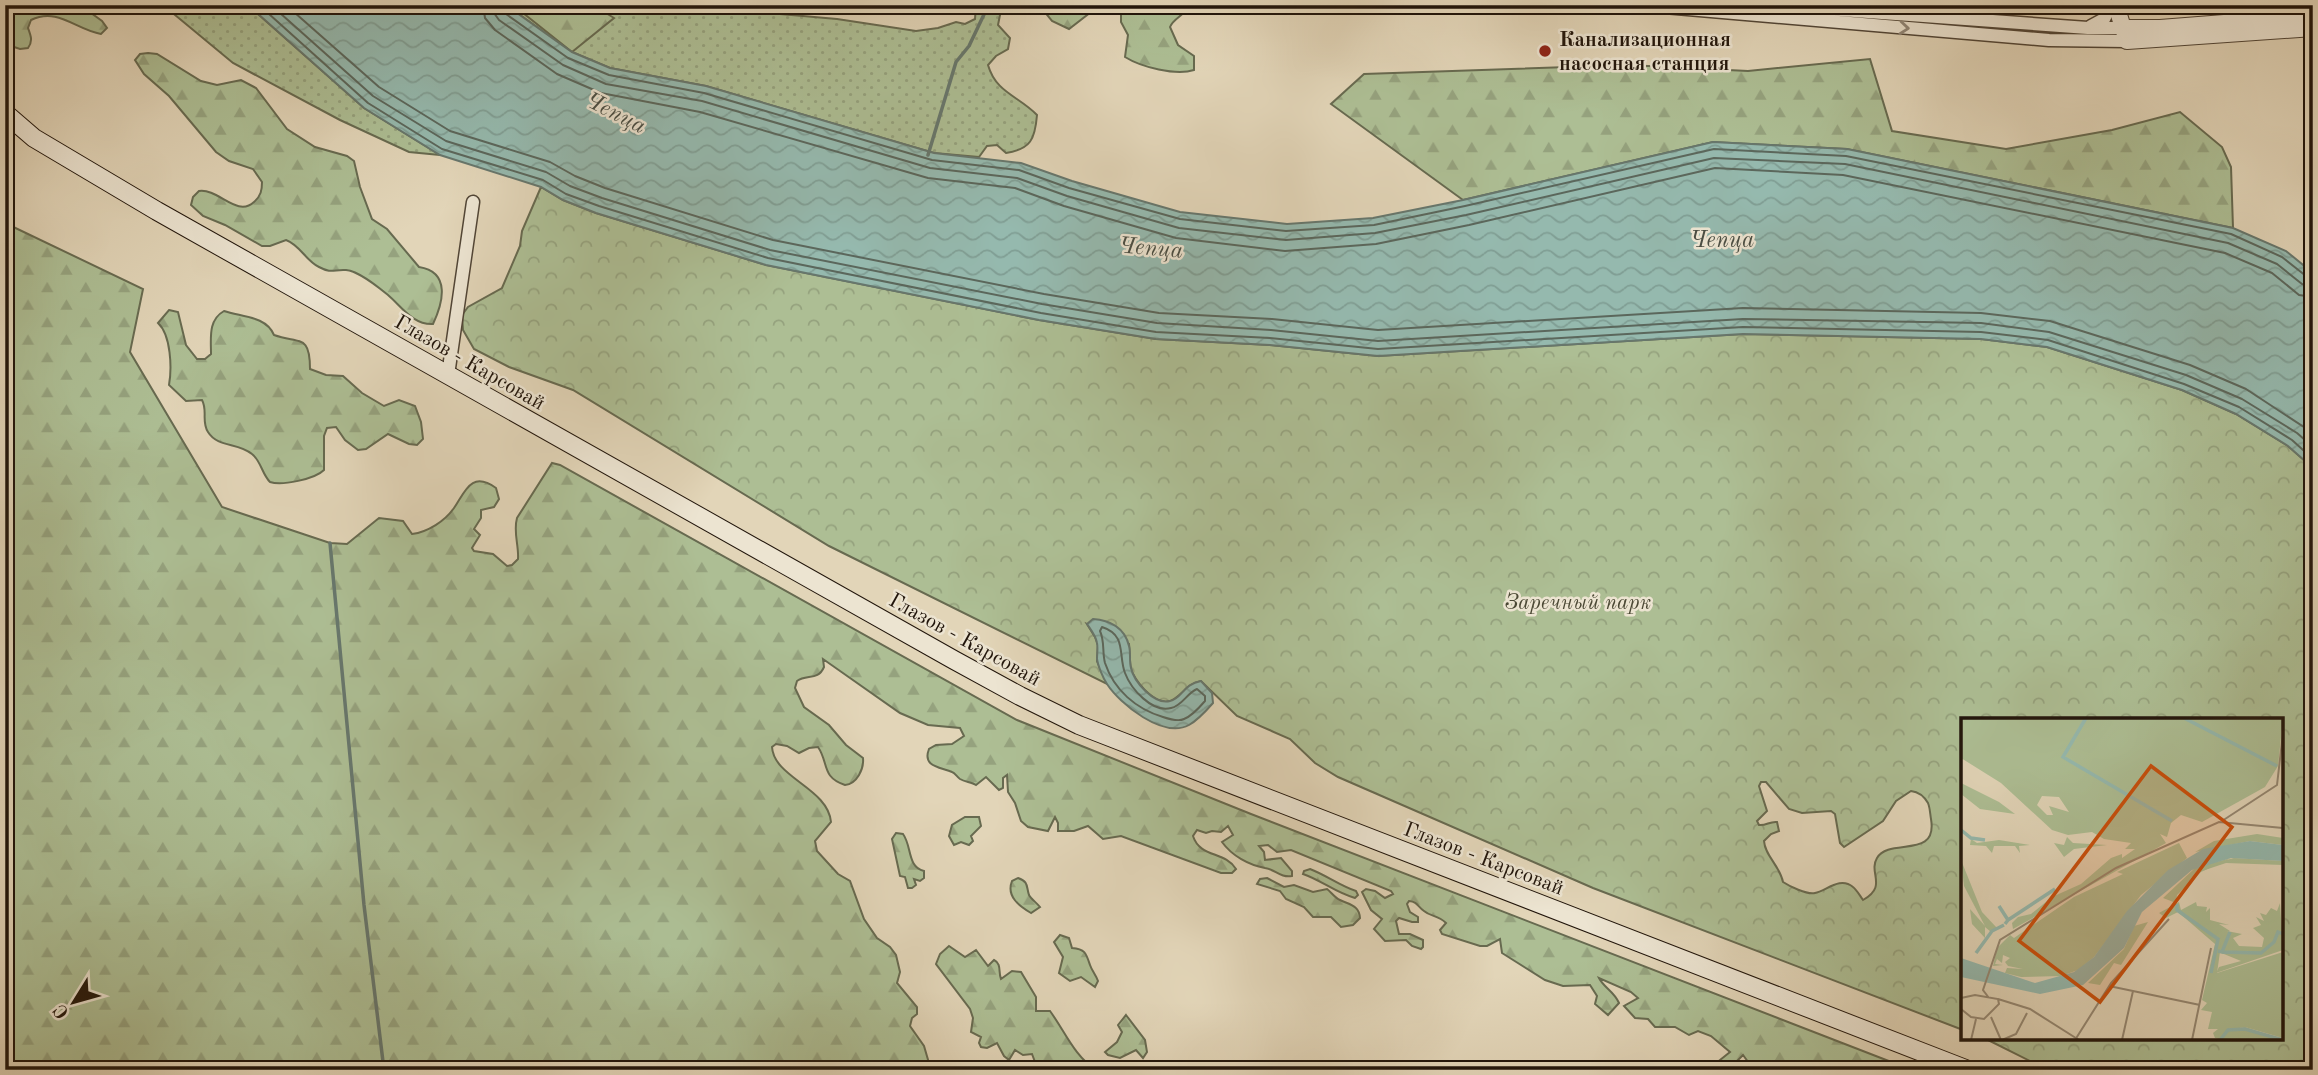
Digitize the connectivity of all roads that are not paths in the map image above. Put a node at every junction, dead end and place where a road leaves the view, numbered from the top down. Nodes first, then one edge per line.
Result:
1 (1641, 5) edge
2 (1773, 5) edge
3 (2116, 5) edge
4 (2313, 16) edge
5 (2088, 28) junction
6 (2160, 28) junction
7 (2313, 28) edge
8 (2125, 34) junction
9 (5, 113) edge
10 (5, 122) edge
11 (34, 138) junction
12 (473, 202) dead end
13 (448, 375) junction
14 (1968, 1070) edge

1 -> 8 street
2 - 5 street
3 - 5 street
3 - 6 street
3 - 8 street
4 - 6 street
5 - 8 street
6 - 8 street
7 - 8 street
9 - 11 main road, Глазов - Карсовай
10 - 11 street
11 - 13 main road, Глазов - Карсовай
12 - 13 street
13 - 14 main road, Глазов - Карсовай

